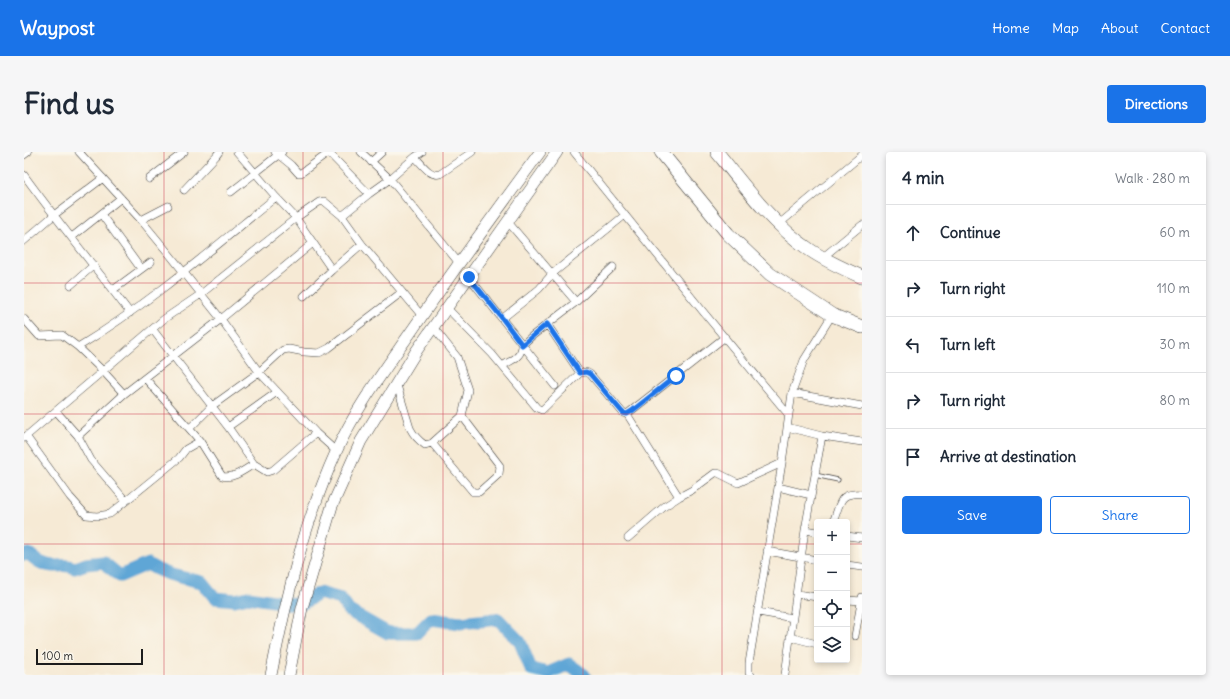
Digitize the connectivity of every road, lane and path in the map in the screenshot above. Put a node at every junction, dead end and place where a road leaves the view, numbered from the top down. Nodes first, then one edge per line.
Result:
1 (28, 152) edge
2 (80, 152) edge
3 (184, 152) edge
4 (219, 152) edge
5 (237, 152) edge
6 (330, 152) edge
7 (360, 152) edge
8 (382, 152) edge
9 (422, 152) edge
10 (472, 152) edge
11 (540, 152) edge
12 (557, 152) edge
13 (574, 152) edge
14 (661, 152) edge
15 (717, 152) edge
16 (278, 153) edge
17 (24, 155) edge
18 (862, 155) edge
19 (415, 157) junction
20 (371, 162) junction
21 (256, 174) junction
22 (24, 175) edge
23 (103, 178) junction
24 (149, 179) dead end
25 (390, 179) junction
26 (184, 190) dead end
27 (231, 192) dead end
28 (369, 194) junction
29 (276, 197) junction
30 (121, 198) junction
31 (168, 206) dead end
32 (101, 214) junction
33 (625, 215) junction
34 (54, 216) junction
35 (342, 216) junction
36 (296, 218) junction
37 (141, 220) junction
38 (508, 222) junction
39 (779, 224) junction
40 (862, 225) edge
41 (72, 237) junction
42 (24, 241) edge
43 (313, 243) junction
44 (362, 244) junction
45 (822, 258) junction
46 (151, 262) dead end
47 (459, 263) junction
48 (94, 265) junction
49 (613, 267) dead end
50 (141, 269) junction
51 (332, 270) junction
52 (184, 272) junction
53 (552, 274) junction
54 (469, 277) junction
55 (862, 277) edge
56 (447, 279) junction
57 (71, 285) dead end
58 (460, 289) junction
59 (113, 290) junction
60 (402, 292) junction
61 (201, 294) junction
62 (304, 296) dead end
63 (576, 302) junction
64 (447, 308) junction
65 (130, 313) junction
66 (832, 315) junction
67 (422, 316) junction
68 (24, 318) edge
69 (502, 318) junction
70 (221, 319) junction
71 (547, 324) junction
72 (433, 327) junction
73 (862, 327) edge
74 (153, 330) junction
75 (725, 337) junction
76 (522, 345) junction
77 (78, 347) junction
78 (174, 356) junction
79 (502, 366) junction
80 (103, 371) junction
81 (260, 372) junction
82 (580, 373) junction
83 (145, 378) junction
84 (396, 382) junction
85 (554, 386) dead end
86 (276, 392) junction
87 (792, 393) junction
88 (124, 394) junction
89 (212, 406) junction
90 (862, 406) edge
91 (56, 411) junction
92 (627, 414) junction
93 (788, 414) junction
94 (462, 416) junction
95 (228, 427) junction
96 (787, 427) junction
97 (190, 428) junction
98 (316, 433) junction
99 (78, 436) junction
100 (822, 436) junction
101 (25, 437) edge
102 (200, 441) junction
103 (432, 442) junction
104 (862, 442) edge
105 (336, 451) junction
106 (782, 463) junction
107 (254, 464) junction
108 (815, 475) junction
109 (838, 480) dead end
110 (778, 487) junction
111 (862, 494) edge
112 (812, 495) junction
113 (679, 497) junction
114 (126, 501) junction
115 (316, 502) junction
116 (332, 506) junction
117 (834, 519) edge
118 (805, 530) junction
119 (814, 532) edge
120 (850, 536) edge
121 (628, 538) dead end
122 (862, 538) edge
123 (767, 551) junction
124 (801, 557) junction
125 (814, 559) edge
126 (850, 565) edge
127 (862, 567) edge
128 (797, 594) junction
129 (814, 597) edge
130 (862, 597) edge
131 (850, 600) edge
132 (862, 601) edge
133 (758, 612) junction
134 (793, 618) junction
135 (856, 636) dead end
136 (790, 637) junction
137 (814, 643) edge
138 (271, 675) edge
139 (289, 675) edge
140 (751, 675) edge
141 (785, 675) edge

1 - 17 street
2 - 23 street
3 - 24 street
4 - 26 street
5 - 21 street
6 - 16 street
6 - 28 street
7 - 20 street
8 - 20 street
9 - 19 street
10 - 19 street
11 - 47 main road
12 - 38 main road
13 - 33 street
14 - 66 highway
15 - 39 highway
16 - 21 street
18 - 39 street
19 - 25 street
20 - 25 street
21 - 27 street
21 - 29 street
22 - 34 street
23 - 30 street
23 - 34 street
25 - 28 street
25 - 47 street
28 - 35 street
29 - 36 street
29 - 52 street
30 - 32 street
30 - 37 street
31 - 37 street
32 - 41 street
32 - 50 street
33 - 53 street
33 - 75 street
34 - 41 street
34 - 42 street
35 - 36 street
35 - 44 street
36 - 43 street
36 - 61 street
37 - 52 street
38 - 53 street
38 - 54 main road
39 - 45 highway
40 - 45 street
41 - 48 street
43 - 51 street
43 - 70 street
44 - 51 street
44 - 60 street
45 - 55 highway
46 - 50 street
47 - 56 main road
48 - 57 street
48 - 59 street
49 - 63 street
50 - 59 street
51 - 62 street
52 - 61 street
52 - 65 street
53 - 63 street
53 - 69 street
54 - 58 main road
54 - 69 street
56 - 58 main road
56 - 67 main road
58 - 64 main road
59 - 65 street
60 - 67 street
60 - 81 street
61 - 70 street
61 - 74 street
63 - 71 street
64 - 72 main road
64 - 79 street
65 - 77 street
66 - 73 highway
66 - 87 street
67 - 105 main road
68 - 77 street
69 - 76 street
70 - 78 street
70 - 81 street
71 - 76 street
71 - 82 street
72 - 84 main road
72 - 94 street
74 - 78 street
74 - 80 street
75 - 92 street
75 - 93 street
76 - 79 street
76 - 85 street
77 - 80 street
78 - 83 street
78 - 89 street
79 - 82 street
80 - 88 street
80 - 91 street
81 - 86 street
81 - 89 street
82 - 92 street
83 - 88 street
83 - 97 street
84 - 103 street
84 - 116 main road
86 - 95 street
86 - 98 street
87 - 90 street
87 - 93 street
88 - 99 street
89 - 95 street
89 - 97 street
91 - 99 street
91 - 101 street
92 - 113 street
93 - 96 street
94 - 103 street
94 - 103 street
95 - 107 street
96 - 100 street
96 - 106 street
97 - 102 street
98 - 105 street
98 - 107 street
99 - 114 street
100 - 104 street
100 - 108 street
101 - 114 street
102 - 107 street
102 - 114 street
105 - 115 main road
106 - 110 street
106 - 113 street
108 - 109 lane
108 - 112 street
110 - 112 street
110 - 123 street
111 - 117 street
112 - 118 street
113 - 121 street
115 - 116 main road
115 - 138 main road
116 - 139 main road
118 - 119 street
118 - 124 street
120 - 122 street
123 - 124 street
123 - 133 street
124 - 125 street
124 - 128 street
126 - 127 street
128 - 129 street
128 - 134 street
130 - 132 street
131 - 132 street
132 - 135 street
133 - 134 street
133 - 140 street
134 - 136 street
136 - 137 street
136 - 141 street

